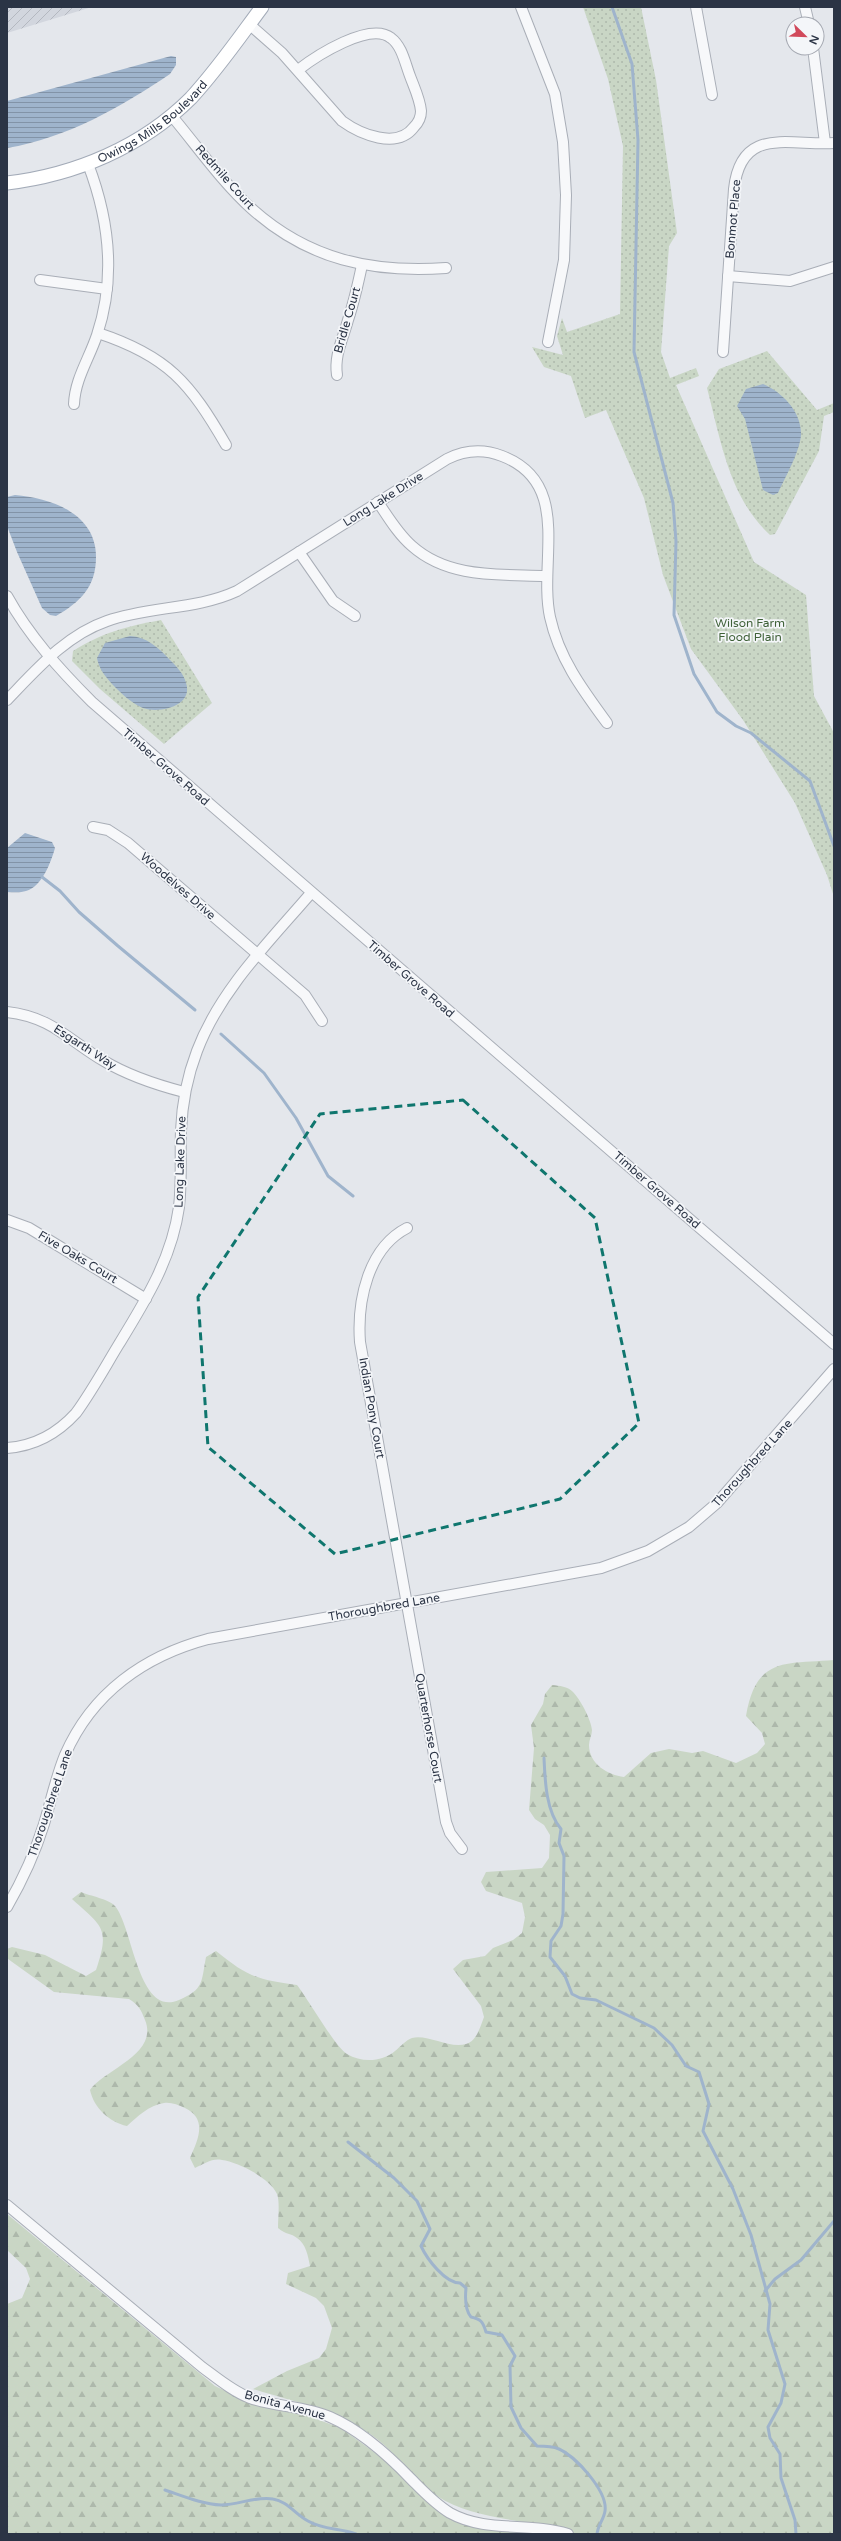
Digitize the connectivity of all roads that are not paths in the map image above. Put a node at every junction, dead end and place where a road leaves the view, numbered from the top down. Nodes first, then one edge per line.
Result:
1 (262, 7) edge
2 (521, 7) edge
3 (696, 7) edge
4 (249, 24) junction
5 (814, 56) edge
6 (298, 70) junction
7 (712, 95) dead end
8 (171, 115) junction
9 (829, 143) edge
10 (88, 164) junction
11 (7, 183) edge
12 (362, 265) junction
13 (834, 267) edge
14 (446, 268) dead end
15 (728, 276) junction
16 (40, 280) dead end
17 (107, 289) junction
18 (98, 333) junction
19 (548, 342) dead end
20 (723, 352) dead end
21 (337, 375) dead end
22 (74, 404) dead end
23 (226, 445) dead end
24 (378, 502) junction
25 (299, 552) junction
26 (546, 576) junction
27 (7, 596) edge
28 (355, 616) dead end
29 (50, 658) junction
30 (7, 700) edge
31 (607, 722) dead end
32 (92, 827) dead end
33 (311, 893) junction
34 (258, 955) junction
35 (7, 1012) edge
36 (322, 1021) dead end
37 (184, 1092) junction
38 (7, 1220) edge
39 (406, 1228) dead end
40 (146, 1299) junction
41 (834, 1344) edge
42 (834, 1369) edge
43 (7, 1448) edge
44 (407, 1603) junction
45 (462, 1849) dead end
46 (7, 1907) edge
47 (7, 2205) edge
48 (568, 2534) edge

1 - 4 main road, Owings Mills Boulevard
2 - 19 street
3 - 7 street
4 - 6 street
4 - 8 main road, Owings Mills Boulevard
5 - 9 street
6 - 6 street
8 - 10 main road, Owings Mills Boulevard
8 - 12 street, Redmile Court
9 - 15 street, Bonmot Place
10 - 11 main road, Owings Mills Boulevard
10 - 17 street
12 - 14 street, Redmile Court
12 - 21 street, Bridle Court
13 - 15 street
15 - 20 street, Bonmot Place
16 - 17 street
17 - 18 street
18 - 22 street
18 - 23 street
24 - 25 street, Long Lake Drive
24 - 26 street
24 - 26 street, Long Lake Drive
25 - 28 street
25 - 29 street, Long Lake Drive
26 - 31 street, Long Lake Drive
27 - 29 street, Timber Grove Road
29 - 30 street, Long Lake Drive
29 - 33 street, Timber Grove Road
32 - 34 street, Woodelves Drive
33 - 34 street, Long Lake Drive
33 - 41 street, Timber Grove Road
34 - 36 street, Woodelves Drive
34 - 37 street, Long Lake Drive
35 - 37 street, Esgarth Way
37 - 40 street, Long Lake Drive
38 - 40 street, Five Oaks Court
39 - 44 street, Indian Pony Court
40 - 43 street, Long Lake Drive
42 - 44 street, Thoroughbred Lane
44 - 45 street, Quarterhorse Court
44 - 46 street, Thoroughbred Lane
47 - 48 street, Bonita Avenue

